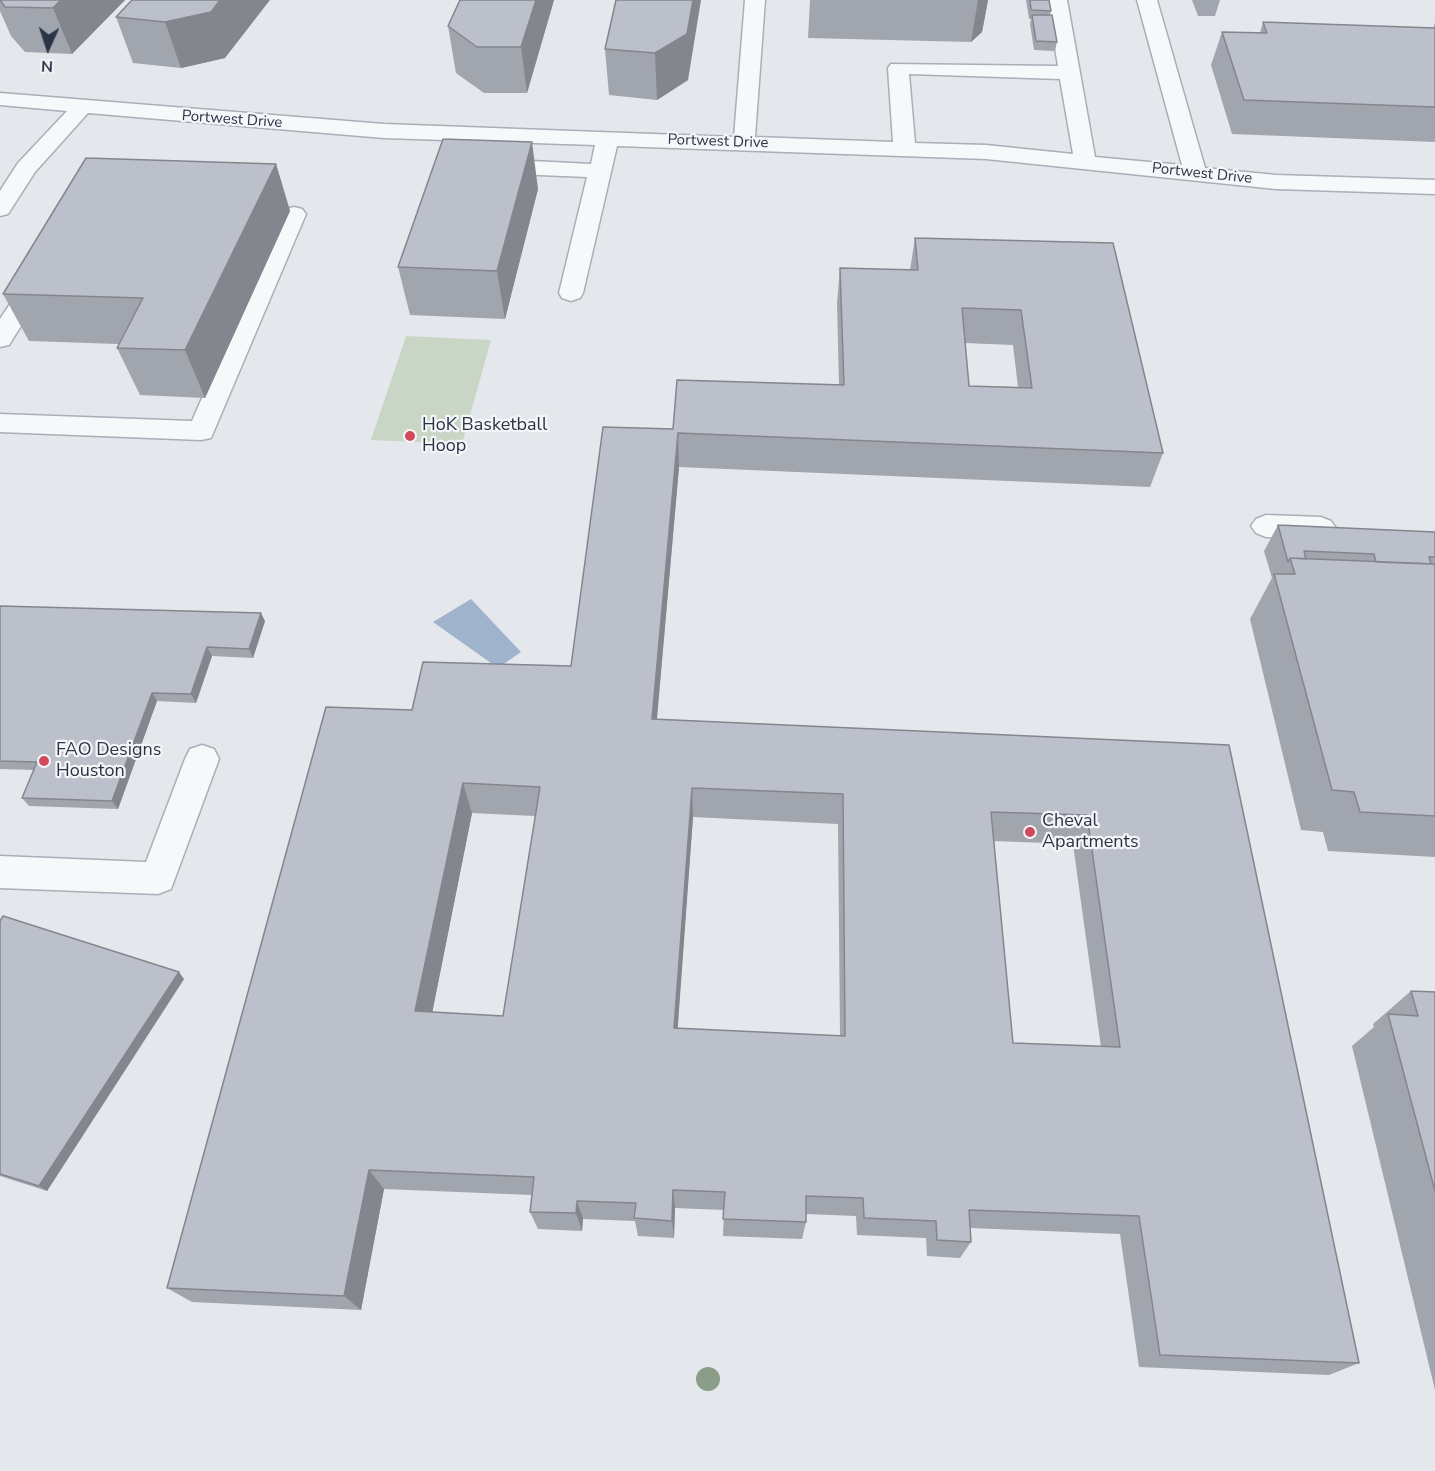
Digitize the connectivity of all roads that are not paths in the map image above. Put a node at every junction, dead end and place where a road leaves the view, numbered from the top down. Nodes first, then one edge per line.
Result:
1 (755, 0) edge
2 (1057, 0) edge
3 (1147, 0) edge
4 (1070, 73) junction
5 (0, 99) edge
6 (81, 108) junction
7 (479, 134) junction
8 (608, 138) junction
9 (744, 143) junction
10 (904, 148) junction
11 (1085, 161) junction
12 (0, 166) edge
13 (26, 168) junction
14 (598, 171) junction
15 (1195, 173) junction
16 (1432, 193) edge
17 (0, 209) edge
18 (294, 214) dead end
19 (51, 261) edge
20 (571, 293) dead end
21 (0, 339) edge
22 (0, 423) edge
23 (1266, 526) dead end
24 (1345, 529) edge
25 (202, 759) dead end
26 (0, 872) edge

1 - 9 street
2 - 4 street
3 - 15 street
4 - 10 street
4 - 11 street
5 - 6 street, Portwest Drive
6 - 7 street, Portwest Drive
6 - 13 street
7 - 8 street, Portwest Drive
7 - 14 street
8 - 9 street, Portwest Drive
8 - 14 street
9 - 10 street, Portwest Drive
10 - 11 street, Portwest Drive
11 - 15 street, Portwest Drive
12 - 13 street
13 - 17 street
14 - 20 street
15 - 16 street, Portwest Drive
18 - 22 street
19 - 21 street
23 - 24 street
25 - 26 street

